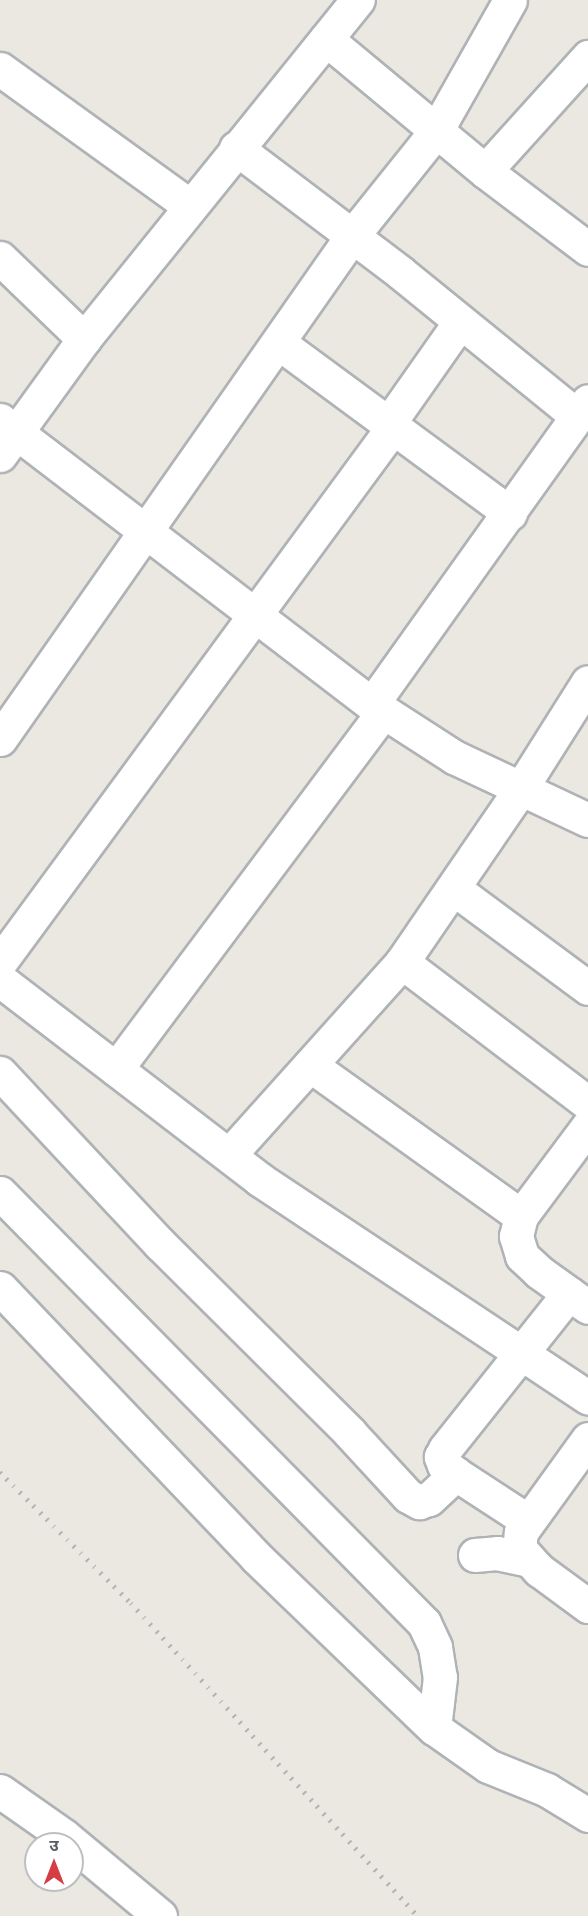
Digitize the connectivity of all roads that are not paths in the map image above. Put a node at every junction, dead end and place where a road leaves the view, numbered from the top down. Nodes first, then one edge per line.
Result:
1 (510, 0) edge
2 (337, 14) edge
3 (588, 57) edge
4 (0, 69) edge
5 (436, 131) junction
6 (236, 148) junction
7 (485, 171) junction
8 (190, 206) junction
9 (352, 236) junction
10 (588, 249) edge
11 (0, 258) edge
12 (460, 322) junction
13 (84, 339) junction
14 (279, 343) junction
15 (583, 408) edge
16 (391, 425) junction
17 (5, 436) edge
18 (510, 513) junction
19 (147, 533) junction
20 (255, 616) junction
21 (588, 682) edge
22 (377, 708) junction
23 (0, 739) edge
24 (521, 788) junction
25 (588, 820) edge
26 (453, 888) junction
27 (0, 962) edge
28 (402, 962) junction
29 (0, 980) edge
30 (588, 988) edge
31 (310, 1065) junction
32 (116, 1069) junction
33 (0, 1073) edge
34 (588, 1103) edge
35 (588, 1125) edge
36 (229, 1155) junction
37 (0, 1192) edge
38 (521, 1216) junction
39 (0, 1288) edge
40 (578, 1300) edge
41 (521, 1353) junction
42 (588, 1398) edge
43 (588, 1439) edge
44 (456, 1474) junction
45 (528, 1521) junction
46 (475, 1555) dead end
47 (526, 1558) junction
48 (588, 1606) edge
49 (434, 1728) junction
50 (0, 1791) edge
51 (588, 1815) edge
52 (160, 1916) edge

1 - 5 street
2 - 5 street
2 - 6 street
3 - 7 street
4 - 8 street
5 - 7 street
5 - 9 street
6 - 8 street
6 - 9 street
7 - 10 street
8 - 13 street
9 - 12 street
9 - 14 street
11 - 13 street
12 - 15 street
12 - 16 street
13 - 17 street
14 - 16 street
14 - 19 street
15 - 18 street
16 - 18 street
16 - 20 street
17 - 19 street
18 - 22 street
19 - 20 street
19 - 23 street
20 - 22 street
20 - 27 street
21 - 24 street
22 - 24 street
22 - 32 street
24 - 25 street
24 - 26 street
26 - 28 street
26 - 30 street
28 - 31 street
28 - 34 street
29 - 32 street
31 - 36 street
31 - 38 street
32 - 36 street
33 - 44 street
35 - 38 street
36 - 41 street
37 - 49 street
38 - 40 street
39 - 49 street
40 - 41 street
41 - 42 street
41 - 44 street
43 - 45 street
44 - 45 street
45 - 47 street
46 - 47 street
47 - 48 street
49 - 51 street
50 - 52 street

